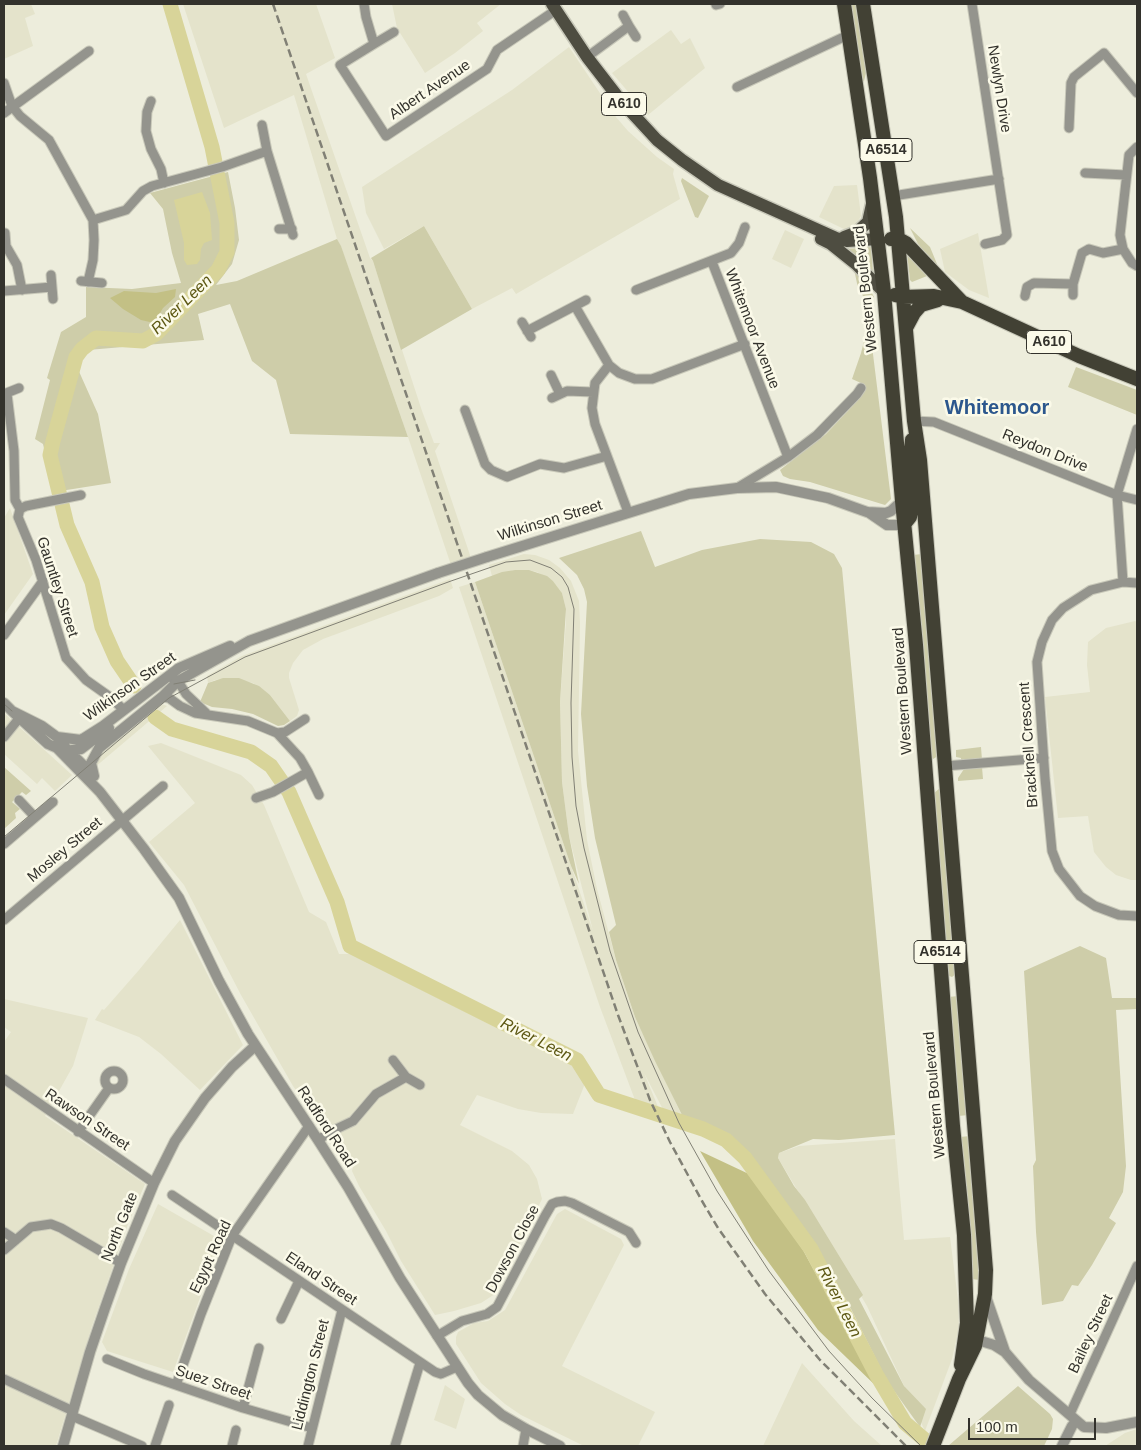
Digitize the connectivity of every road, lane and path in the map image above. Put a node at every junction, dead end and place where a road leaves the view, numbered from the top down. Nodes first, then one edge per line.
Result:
1 (364, 4) edge
2 (844, 4) edge
3 (863, 4) edge
4 (972, 4) edge
5 (554, 7) edge
6 (624, 15) dead end
7 (629, 26) junction
8 (394, 32) dead end
9 (848, 34) junction
10 (636, 37) dead end
11 (374, 44) junction
12 (89, 51) dead end
13 (587, 57) junction
14 (4, 83) edge
15 (875, 86) junction
16 (737, 87) dead end
17 (1137, 93) edge
18 (857, 96) junction
19 (151, 101) dead end
20 (12, 106) junction
21 (4, 113) edge
22 (262, 125) dead end
23 (1069, 128) dead end
24 (1137, 147) edge
25 (267, 151) junction
26 (1085, 173) dead end
27 (1126, 175) junction
28 (999, 179) junction
29 (164, 183) junction
30 (894, 196) junction
31 (873, 198) junction
32 (760, 204) junction
33 (93, 220) junction
34 (745, 227) dead end
35 (279, 230) dead end
36 (5, 232) edge
37 (836, 238) junction
38 (897, 238) junction
39 (878, 239) junction
40 (985, 244) dead end
41 (5, 246) edge
42 (1123, 249) junction
43 (712, 262) junction
44 (1137, 266) edge
45 (51, 275) dead end
46 (102, 283) dead end
47 (1074, 284) junction
48 (52, 287) junction
49 (22, 290) junction
50 (636, 290) dead end
51 (4, 291) edge
52 (884, 292) junction
53 (1073, 295) dead end
54 (1025, 296) dead end
55 (903, 297) junction
56 (53, 299) dead end
57 (586, 300) dead end
58 (957, 301) junction
59 (575, 306) junction
60 (522, 322) dead end
61 (906, 328) junction
62 (745, 344) junction
63 (609, 365) junction
64 (551, 375) dead end
65 (1137, 379) edge
66 (19, 388) dead end
67 (861, 388) dead end
68 (593, 392) junction
69 (5, 394) edge
70 (465, 410) dead end
71 (914, 421) junction
72 (1137, 429) edge
73 (607, 456) junction
74 (788, 457) junction
75 (737, 488) junction
76 (81, 495) dead end
77 (1117, 495) junction
78 (1137, 500) edge
79 (902, 501) junction
80 (20, 509) junction
81 (628, 512) junction
82 (867, 512) junction
83 (904, 525) junction
84 (43, 581) junction
85 (1123, 582) junction
86 (1137, 584) edge
87 (4, 635) edge
88 (250, 641) junction
89 (176, 683) junction
90 (153, 687) junction
91 (162, 697) junction
92 (4, 703) edge
93 (124, 710) junction
94 (206, 714) junction
95 (17, 715) junction
96 (305, 719) dead end
97 (277, 733) junction
98 (4, 737) edge
99 (57, 737) junction
100 (78, 741) junction
101 (57, 748) junction
102 (70, 751) junction
103 (1044, 758) junction
104 (72, 765) junction
105 (925, 766) junction
106 (945, 766) junction
107 (308, 772) junction
108 (94, 776) junction
109 (163, 786) dead end
110 (100, 792) junction
111 (319, 795) dead end
112 (256, 798) dead end
113 (19, 800) dead end
114 (52, 802) dead end
115 (35, 817) junction
116 (122, 820) junction
117 (4, 844) edge
118 (1137, 916) edge
119 (4, 920) edge
120 (962, 980) junction
121 (943, 981) junction
122 (256, 1046) junction
123 (393, 1060) dead end
124 (406, 1077) junction
125 (4, 1080) edge
126 (420, 1085) dead end
127 (109, 1088) dead end
128 (974, 1124) junction
129 (309, 1126) junction
130 (954, 1126) junction
131 (78, 1132) junction
132 (318, 1140) junction
133 (154, 1183) junction
134 (172, 1195) dead end
135 (4, 1232) edge
136 (232, 1236) junction
137 (16, 1240) junction
138 (636, 1243) dead end
139 (4, 1250) edge
140 (121, 1263) junction
141 (1137, 1266) edge
142 (299, 1281) junction
143 (985, 1294) junction
144 (342, 1310) junction
145 (281, 1319) dead end
146 (437, 1336) junction
147 (975, 1346) junction
148 (259, 1348) dead end
149 (1005, 1352) junction
150 (107, 1359) dead end
151 (420, 1362) junction
152 (457, 1367) junction
153 (959, 1378) junction
154 (4, 1379) edge
155 (176, 1385) junction
156 (169, 1405) dead end
157 (242, 1408) junction
158 (73, 1413) junction
159 (1073, 1418) junction
160 (1137, 1422) edge
161 (312, 1428) junction
162 (526, 1429) junction
163 (236, 1430) dead end
164 (63, 1446) edge
165 (142, 1446) edge
166 (155, 1446) edge
167 (232, 1446) edge
168 (308, 1446) edge
169 (396, 1446) edge
170 (523, 1446) edge
171 (560, 1446) edge
172 (933, 1446) edge
173 (1062, 1446) edge

1 - 11 street
2 - 9 highway, Western Boulevard / A6514
3 - 15 highway, Western Boulevard / A6514
4 - 28 street, Newlyn Drive
5 - 11 street, Albert Avenue
5 - 13 main road, A610
6 - 7 street
7 - 10 street
7 - 13 street
8 - 11 street
9 - 16 street
9 - 18 highway, Western Boulevard / A6514
12 - 20 street
13 - 32 main road, A610
14 - 20 street
15 - 18 street
15 - 30 highway, Western Boulevard / A6514
17 - 23 street
18 - 31 highway, Western Boulevard / A6514
19 - 29 street
20 - 21 street
20 - 33 street
22 - 25 street
24 - 27 street
25 - 29 street
25 - 35 street
26 - 27 street
27 - 42 street
28 - 30 street
28 - 40 street, Newlyn Drive
29 - 33 street
30 - 38 highway, Western Boulevard / A6514
31 - 37 main road
31 - 39 highway, Western Boulevard / A6514
32 - 37 main road, A610
32 - 52 main road, A610
33 - 46 street
34 - 43 street
36 - 41 street
37 - 39 main road, A610
38 - 39 highway, A610
38 - 55 highway, Western Boulevard / A6514
38 - 58 highway, A610
39 - 52 highway, Western Boulevard / A6514
41 - 49 street
42 - 44 street
42 - 47 street
43 - 50 street, Whitemoor Avenue
43 - 62 street, Whitemoor Avenue
45 - 48 street
47 - 53 street
47 - 54 street
48 - 49 street
48 - 56 street
49 - 51 street
52 - 55 highway, A610
52 - 79 highway, Western Boulevard / A6514
55 - 58 highway, A610
55 - 61 highway, Western Boulevard / A6514
57 - 59 street
58 - 61 highway
58 - 65 highway, A610
59 - 60 street
59 - 63 street
61 - 71 highway, Western Boulevard / A6514
62 - 63 street
62 - 74 street, Whitemoor Avenue
63 - 68 street
64 - 68 street
66 - 69 street
67 - 74 street
68 - 73 street
69 - 80 street, Gauntley Street
70 - 73 street
71 - 77 street, Reydon Drive
71 - 83 highway
71 - 106 highway, Western Boulevard / A6514
72 - 77 street
73 - 81 street
74 - 75 street
75 - 81 street, Wilkinson Street
75 - 82 street, Wilkinson Street
76 - 80 street
77 - 78 street, Reydon Drive
77 - 85 street
79 - 82 street, Wilkinson Street
79 - 83 highway, Western Boulevard / A6514
80 - 84 street, Gauntley Street
81 - 88 street, Wilkinson Street, bridge
82 - 83 street, Wilkinson Street
83 - 105 highway, Western Boulevard / A6514
84 - 87 street
84 - 93 street, Gauntley Street
85 - 86 street, Bracknell Crescent
85 - 103 street, Bracknell Crescent
88 - 89 street, Wilkinson Street
88 - 90 street, Wilkinson Street
89 - 90 street
89 - 91 street, Wilkinson Street
89 - 94 street
89 - 102 street
90 - 93 street, Wilkinson Street
91 - 94 street
91 - 108 street, Wilkinson Street
92 - 95 street, Radford Road
93 - 100 street, Wilkinson Street
94 - 97 street
95 - 98 street
95 - 99 street, Radford Road
95 - 101 street
96 - 97 street
97 - 107 street
99 - 100 street, Wilkinson Street
99 - 102 street, Radford Road
100 - 102 street
101 - 102 street
101 - 104 street, Radford Road
102 - 104 street
102 - 108 street, Radford Road
103 - 106 street
103 - 118 street, Bracknell Crescent
104 - 110 street, Radford Road
105 - 106 highway
105 - 121 highway, Western Boulevard / A6514
106 - 120 highway, Western Boulevard / A6514
107 - 111 street
107 - 112 street
108 - 110 street, Radford Road
109 - 116 street, Mosley Street
110 - 116 street, Radford Road
113 - 115 street
114 - 115 street
115 - 117 street
116 - 119 street, Mosley Street
116 - 122 street, Radford Road
120 - 121 highway
120 - 128 highway, Western Boulevard / A6514
121 - 130 highway, Western Boulevard / A6514
122 - 129 street, Radford Road
122 - 133 street, North Gate
123 - 124 street
124 - 126 street
124 - 132 street
125 - 131 street, Rawson Street
127 - 131 street
128 - 130 highway
128 - 143 highway, Western Boulevard / A6514
129 - 132 street, Radford Road
129 - 136 street, Egypt Road
130 - 153 highway, Western Boulevard / A6514
131 - 133 street, Rawson Street
132 - 146 street, Radford Road
133 - 140 street, North Gate
134 - 136 street, Eland Street
135 - 137 street
136 - 142 street, Eland Street
136 - 155 street, Egypt Road
137 - 139 street
137 - 140 street
138 - 146 street, Dowson Close
140 - 158 street, North Gate
141 - 159 street, Bailey Street
142 - 144 street, Eland Street
142 - 145 street
143 - 147 highway, Western Boulevard / A6514
143 - 149 street, Western Boulevard
144 - 151 street, Eland Street
144 - 161 street, Liddington Street
146 - 152 street, Radford Road
147 - 149 street, Western Boulevard
147 - 153 highway, Western Boulevard / A6514
148 - 157 street
149 - 159 street, Western Boulevard
150 - 155 street, Suez Street
151 - 152 street, Eland Street
151 - 169 street
152 - 162 street, Radford Road
153 - 172 highway, Western Boulevard / A6514
154 - 158 street
155 - 157 street, Suez Street
156 - 166 street
157 - 161 street, Suez Street
158 - 164 street, North Gate
158 - 165 street
159 - 160 street
159 - 173 street
161 - 168 street, Liddington Street
162 - 170 street
162 - 171 street, Radford Road
163 - 167 street

